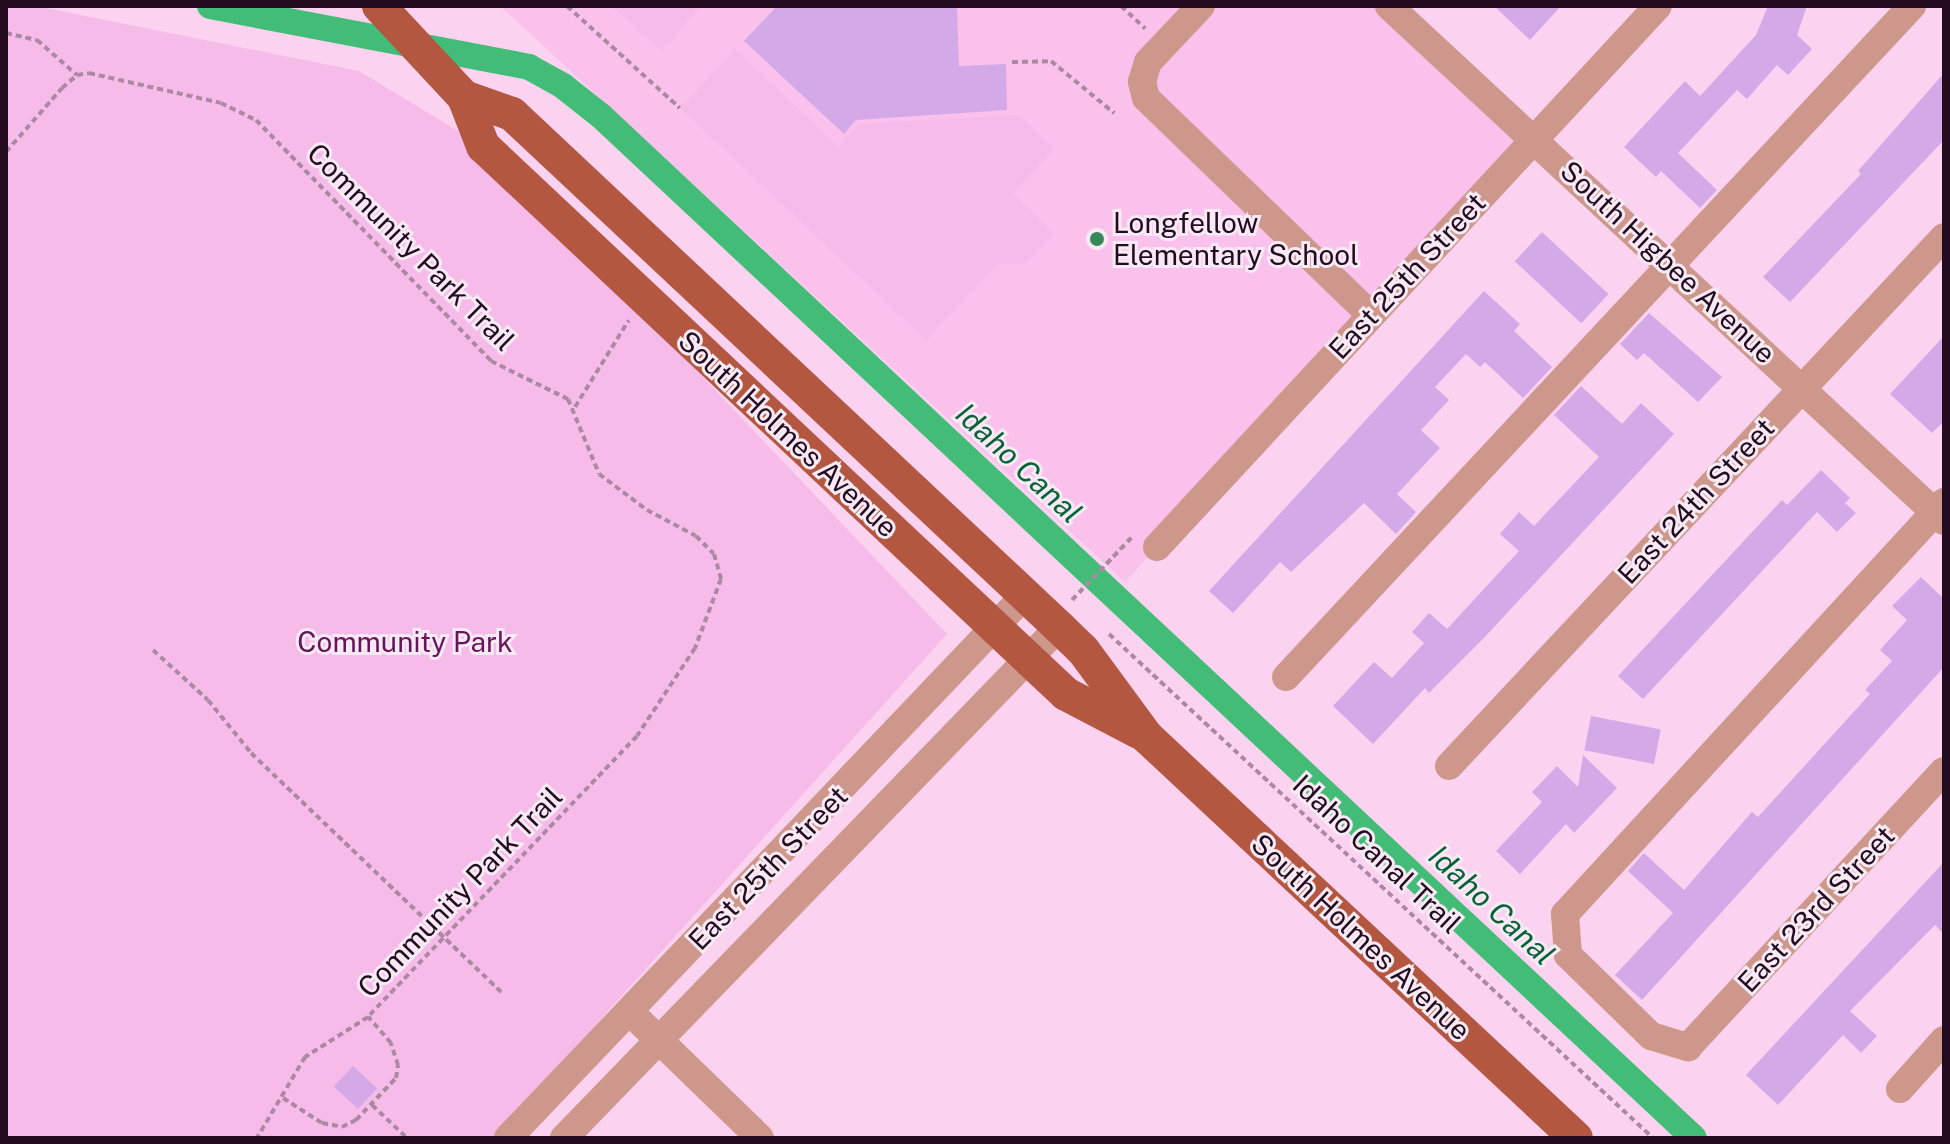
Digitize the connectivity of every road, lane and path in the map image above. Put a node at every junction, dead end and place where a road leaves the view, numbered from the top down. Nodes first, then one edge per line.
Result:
1 (379, 6) edge
2 (567, 6) edge
3 (1121, 6) edge
4 (1201, 6) edge
5 (1389, 6) edge
6 (1658, 6) edge
7 (1912, 6) edge
8 (1145, 28) dead end
9 (6, 33) edge
10 (1012, 62) dead end
11 (77, 75) junction
12 (464, 97) junction
13 (680, 108) dead end
14 (1114, 113) dead end
15 (1533, 139) junction
16 (6, 152) edge
17 (1944, 237) edge
18 (1669, 267) junction
19 (643, 298) junction
20 (1371, 315) junction
21 (1804, 387) junction
22 (575, 407) junction
23 (1941, 511) edge
24 (1145, 541) joint
25 (1025, 595) junction
26 (1073, 608) junction
27 (995, 627) junction
28 (1108, 632) dead end
29 (153, 650) dead end
30 (1029, 658) junction
31 (1286, 677) dead end
32 (1147, 737) junction
33 (1449, 766) dead end
34 (1944, 771) edge
35 (445, 937) junction
36 (501, 992) dead end
37 (630, 1012) junction
38 (368, 1017) junction
39 (658, 1040) junction
40 (1944, 1040) edge
41 (1900, 1089) dead end
42 (283, 1098) junction
43 (372, 1105) junction
44 (257, 1138) edge
45 (407, 1138) edge
46 (508, 1138) edge
47 (564, 1138) edge
48 (760, 1138) edge
49 (1576, 1138) edge
50 (1653, 1138) edge

1 - 12 main road, South Holmes Avenue
2 - 13 path
3 - 8 path
4 - 20 street
5 - 15 street, South Higbee Avenue
6 - 15 street, East 25th Street
7 - 18 street
9 - 11 path
10 - 14 path
11 - 16 path
11 - 22 path, Community Park Trail
12 - 19 main road, South Holmes Avenue
12 - 25 main road, South Holmes Avenue
15 - 18 street, South Higbee Avenue
15 - 20 street, East 25th Street
17 - 21 street, East 24th Street
18 - 21 street, South Higbee Avenue
18 - 31 street
19 - 22 path
19 - 27 main road, South Holmes Avenue
20 - 24 street, East 25th Street
21 - 23 street, South Higbee Avenue
21 - 33 street, East 24th Street
22 - 35 path, Community Park Trail
23 - 34 street, East 23rd Street
24 - 26 path
25 - 26 main road, South Holmes Avenue
25 - 27 street, East 25th Street
26 - 30 street, East 25th Street
26 - 32 main road, South Holmes Avenue
27 - 30 main road, South Holmes Avenue
27 - 37 street, East 25th Street
28 - 50 path, Idaho Canal Trail
29 - 35 path
30 - 32 main road, South Holmes Avenue
30 - 39 street, East 25th Street
32 - 49 main road, South Holmes Avenue
35 - 36 path
35 - 38 path, Community Park Trail
37 - 39 street
37 - 46 street, East 25th Street
38 - 42 path, Community Park Trail
38 - 43 path
39 - 47 street, East 25th Street
39 - 48 street
40 - 41 street
42 - 43 path
42 - 44 path, Community Park Trail
43 - 45 path

